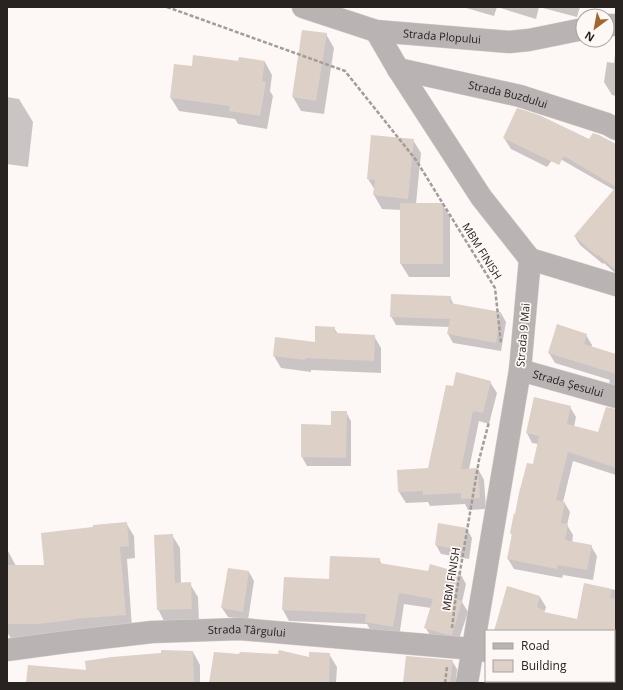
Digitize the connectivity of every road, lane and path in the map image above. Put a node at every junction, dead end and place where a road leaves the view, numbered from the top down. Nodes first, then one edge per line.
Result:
1 (167, 7) edge
2 (303, 7) edge
3 (376, 31) junction
4 (575, 31) edge
5 (398, 69) junction
6 (616, 129) edge
7 (530, 259) junction
8 (616, 285) edge
9 (501, 346) dead end
10 (520, 370) junction
11 (616, 397) edge
12 (489, 422) dead end
13 (451, 632) dead end
14 (7, 650) edge
15 (480, 650) edge
16 (448, 661) dead end
17 (445, 683) edge
18 (467, 683) edge

1 - 9 path, MBM FINISH
2 - 3 street, Strada Plopului
3 - 4 street, Strada Plopului
3 - 5 street
5 - 6 street, Strada Buzdului
5 - 7 street
7 - 8 street
7 - 10 street, Strada 9 Mai
10 - 11 street, Strada Șesului
10 - 15 street, Strada 9 Mai
12 - 13 path, MBM FINISH
14 - 15 street, Strada Târgului
15 - 18 street, Strada 9 Mai
16 - 17 path

